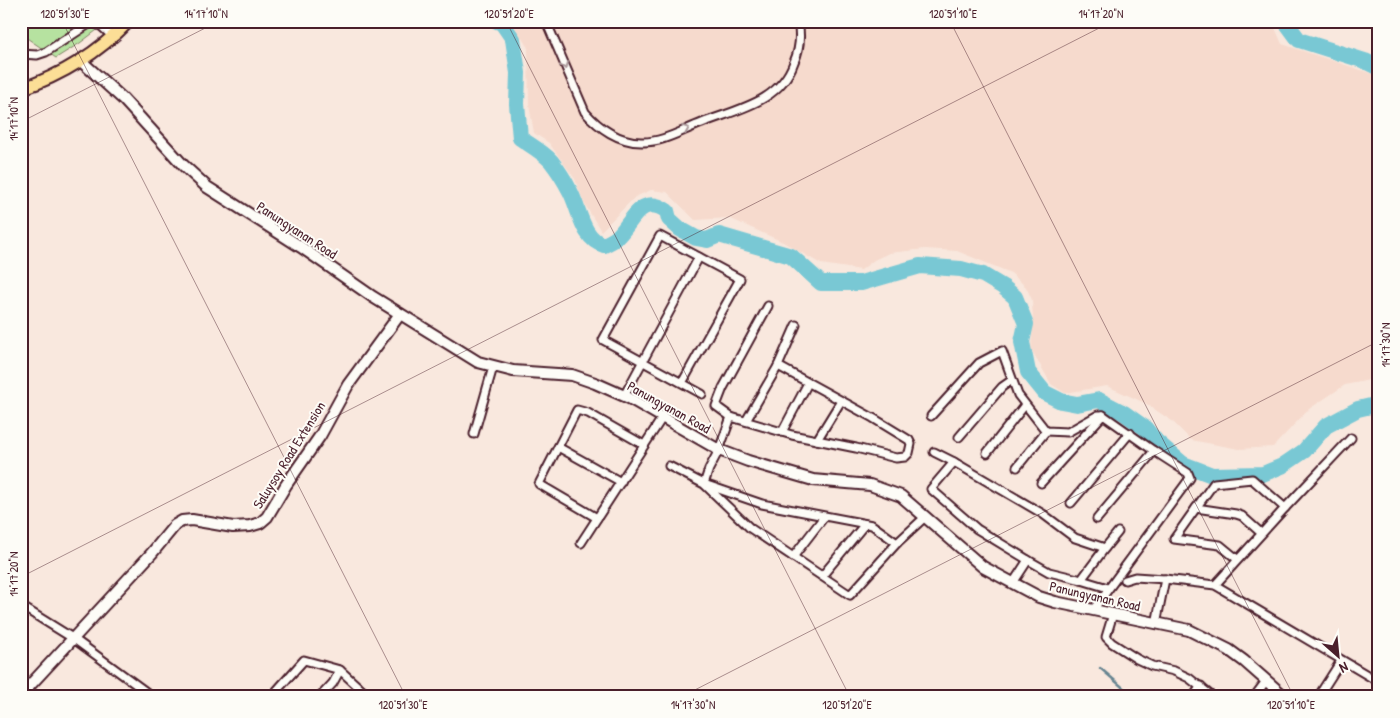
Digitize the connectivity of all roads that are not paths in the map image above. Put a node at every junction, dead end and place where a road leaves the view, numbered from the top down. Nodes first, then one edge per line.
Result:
1 (92, 21) edge
2 (129, 21) edge
3 (546, 21) edge
4 (798, 21) edge
5 (113, 37) junction
6 (21, 54) edge
7 (81, 61) junction
8 (21, 89) edge
9 (700, 257) junction
10 (768, 306) dead end
11 (400, 314) junction
12 (796, 325) dead end
13 (643, 362) junction
14 (778, 366) junction
15 (493, 367) junction
16 (1012, 380) junction
17 (682, 383) junction
18 (808, 383) junction
19 (702, 394) dead end
20 (624, 396) junction
21 (841, 401) junction
22 (1025, 405) junction
23 (1103, 415) junction
24 (931, 416) dead end
25 (731, 417) junction
26 (662, 418) junction
27 (746, 421) junction
28 (1046, 431) junction
29 (782, 432) junction
30 (1130, 433) junction
31 (474, 434) dead end
32 (959, 437) dead end
33 (1351, 438) dead end
34 (817, 440) junction
35 (644, 445) junction
36 (558, 447) junction
37 (720, 450) junction
38 (934, 452) dead end
39 (1154, 452) junction
40 (987, 453) dead end
41 (954, 462) junction
42 (669, 466) dead end
43 (1017, 467) dead end
44 (621, 482) junction
45 (1041, 483) dead end
46 (704, 484) junction
47 (1071, 504) dead end
48 (1196, 508) junction
49 (1285, 508) junction
50 (824, 517) junction
51 (925, 517) junction
52 (598, 518) junction
53 (1097, 519) dead end
54 (865, 524) junction
55 (1118, 532) dead end
56 (1261, 533) junction
57 (581, 543) dead end
58 (897, 543) junction
59 (1105, 548) junction
60 (793, 557) junction
61 (1237, 559) junction
62 (1028, 560) junction
63 (822, 576) junction
64 (1165, 579) junction
65 (1081, 580) junction
66 (1125, 580) dead end
67 (1012, 583) junction
68 (1214, 585) junction
69 (1108, 588) junction
70 (21, 606) edge
71 (1093, 610) junction
72 (1113, 614) junction
73 (1156, 624) junction
74 (74, 639) junction
75 (1341, 661) junction
76 (340, 670) junction
77 (1266, 681) junction
78 (1379, 682) edge
79 (1201, 686) junction
80 (21, 695) edge
81 (153, 697) edge
82 (271, 697) edge
83 (320, 697) edge
84 (361, 697) edge
85 (1193, 697) edge
86 (1213, 697) edge
87 (1254, 697) edge
88 (1285, 697) edge
89 (1318, 697) edge

1 - 5 street
1 - 6 street
2 - 5 main road
3 -> 4 street
5 - 7 main road
7 - 8 main road
7 - 11 street, Panungyanan Road
9 - 13 street
9 - 13 street
9 - 17 street
10 - 25 street
11 - 15 street, Panungyanan Road
11 - 74 street, Saluysoy Road Extension
12 - 14 street
13 - 17 street
13 - 20 street
14 - 18 street
14 - 27 street
15 - 20 street, Panungyanan Road
15 - 31 street
16 - 22 street
16 - 24 street
16 - 32 street
17 - 19 street
18 - 21 street
18 - 29 street
20 - 26 street, Panungyanan Road
21 - 34 street
21 - 34 street
22 - 28 street
22 - 40 street
23 - 28 street
23 - 30 street
23 - 45 street
25 - 27 street
25 - 37 street
26 - 35 street
26 - 37 street, Panungyanan Road
27 - 29 street
28 - 43 street
29 - 34 street
30 - 39 street
30 - 47 street
33 - 49 street
35 - 36 street
35 - 44 street
36 - 44 street
36 - 52 street
37 - 46 street
37 - 51 street, Panungyanan Road
38 - 41 street
39 - 53 street
39 - 69 street
41 - 59 street
41 - 62 street
42 - 46 street
44 - 52 street
46 - 50 street
46 - 60 street
48 - 49 street
48 - 56 street
48 - 61 street
49 - 56 street
50 - 54 street
50 - 60 street
51 - 58 street
51 - 67 street, Panungyanan Road
52 - 57 street
54 - 58 street
54 - 63 street
55 - 59 street
56 - 61 street
58 - 63 street
59 - 65 street
60 - 63 street
61 - 68 street
62 - 65 street
62 - 67 street
64 - 66 street
64 - 68 street
64 - 73 street
65 - 69 street
67 - 71 street, Panungyanan Road
68 - 75 street
69 - 71 street
70 - 74 street
71 - 72 street, Panungyanan Road
72 - 73 street, Panungyanan Road
72 - 79 street
73 - 77 street, Panungyanan Road
74 - 80 street, Saluysoy Road Extension
74 - 81 street
75 - 78 street
75 - 89 street
76 - 82 street
76 - 83 street
76 - 84 street
77 - 87 street
77 - 88 street, Panungyanan Road
79 - 85 street
79 - 86 street

